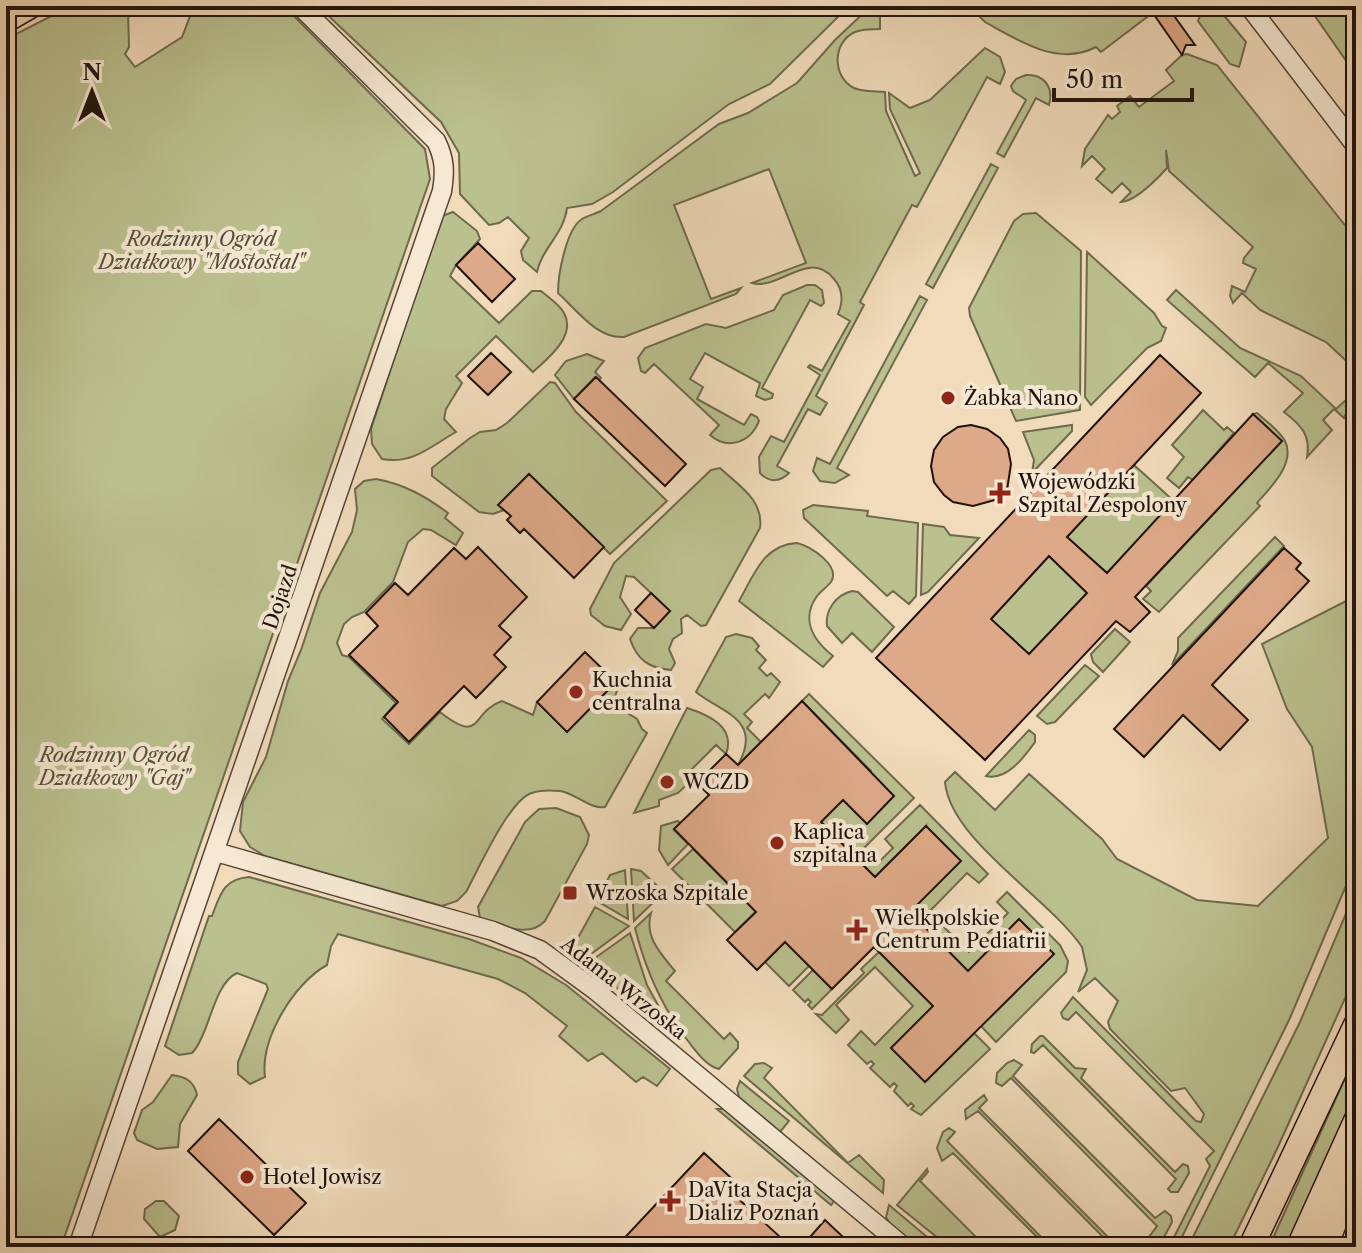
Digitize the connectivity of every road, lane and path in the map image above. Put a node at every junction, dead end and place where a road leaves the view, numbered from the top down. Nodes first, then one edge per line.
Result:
1 (30, 6) edge
2 (300, 6) edge
3 (1249, 6) edge
4 (6, 20) edge
5 (1356, 146) edge
6 (216, 852) junction
7 (1356, 1025) edge
8 (1356, 1121) edge
9 (1356, 1166) edge
10 (78, 1247) edge
11 (904, 1247) edge
12 (1251, 1247) edge
13 (1299, 1247) edge
14 (1325, 1247) edge

1 - 4 main road
2 - 6 street, Dojazd
3 - 5 street
6 - 10 street, Dojazd
6 - 11 street, Adama Wrzoska
7 - 12 main road
8 - 13 main road
9 - 14 main road

